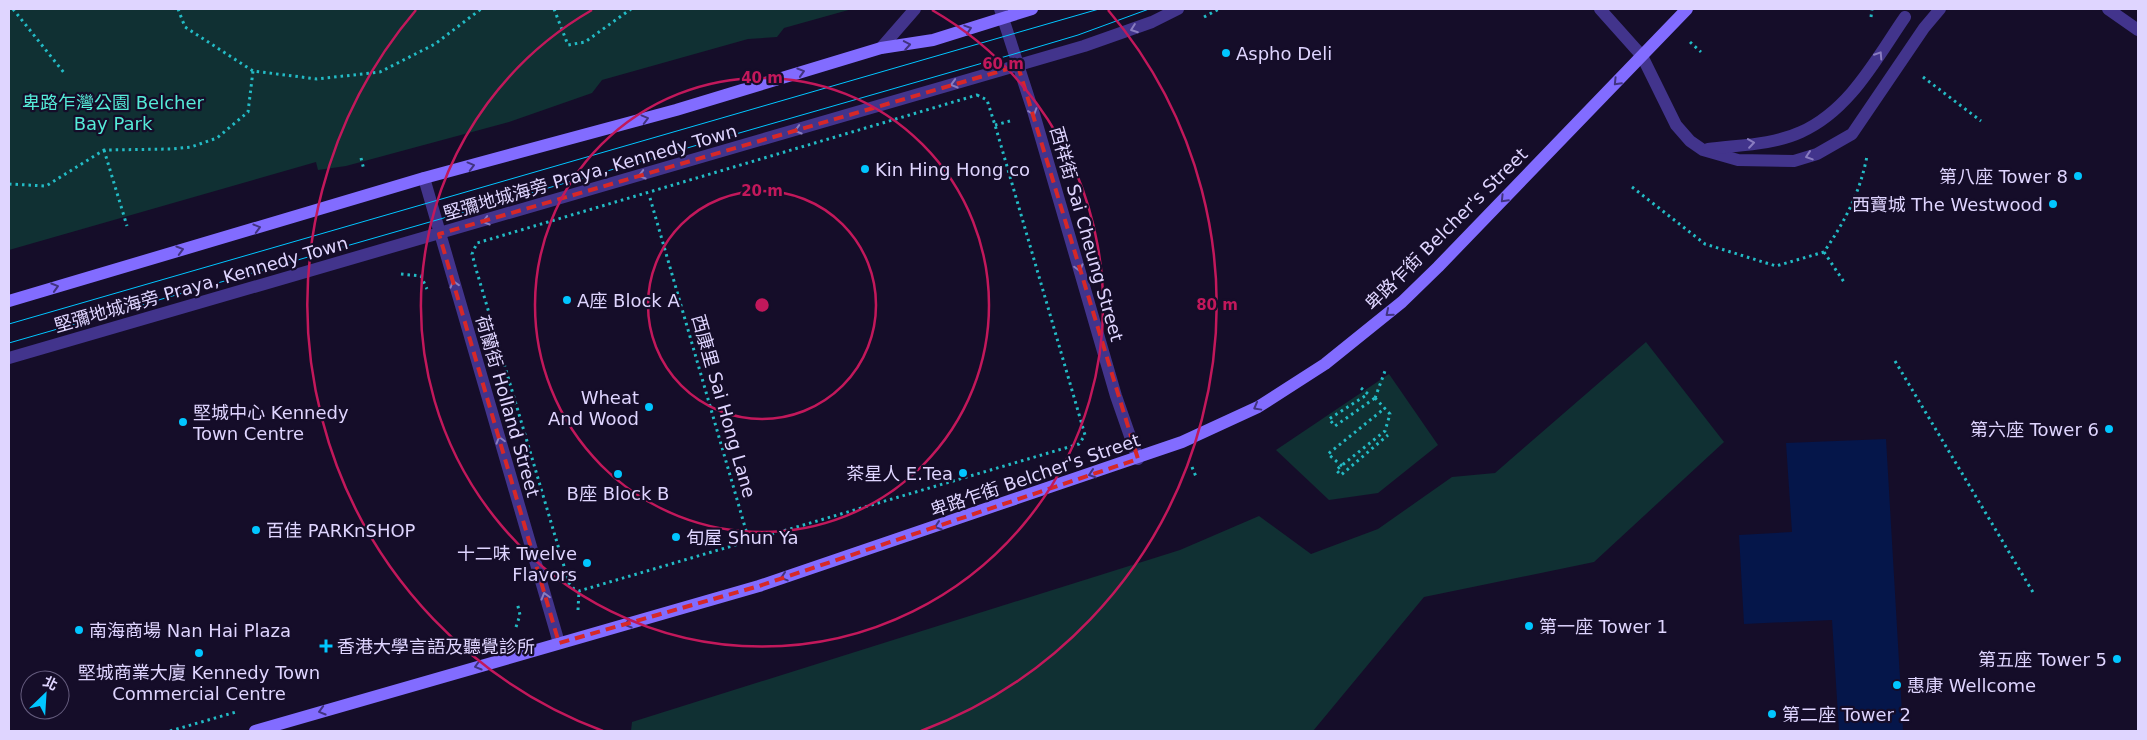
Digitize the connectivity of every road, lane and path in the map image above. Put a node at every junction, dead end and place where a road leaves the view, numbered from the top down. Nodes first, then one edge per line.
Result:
1 (13, 9) edge
2 (178, 9) edge
3 (481, 9) edge
4 (554, 9) edge
5 (631, 9) edge
6 (915, 9) edge
7 (1032, 9) edge
8 (1178, 9) edge
9 (1219, 9) edge
10 (1600, 9) edge
11 (1687, 9) edge
12 (2108, 9) edge
13 (1939, 10) edge
14 (1001, 13) edge
15 (1903, 13) edge
16 (1203, 18) dead end
17 (2138, 30) edge
18 (880, 48) junction
19 (1642, 56) junction
20 (1018, 66) junction
21 (253, 71) junction
22 (65, 74) dead end
23 (1922, 76) dead end
24 (1980, 121) dead end
25 (1869, 147) dead end
26 (104, 150) junction
27 (1703, 150) junction
28 (424, 178) junction
29 (9, 184) edge
30 (1632, 187) dead end
31 (648, 193) junction
32 (127, 226) dead end
33 (440, 234) junction
34 (1824, 252) junction
35 (392, 274) dead end
36 (1844, 282) dead end
37 (429, 298) dead end
38 (9, 301) edge
39 (9, 358) edge
40 (1895, 361) dead end
41 (1385, 372) dead end
42 (1361, 388) dead end
43 (1375, 398) junction
44 (1385, 408) junction
45 (1388, 436) dead end
46 (1377, 437) junction
47 (1381, 441) junction
48 (1138, 459) junction
49 (1342, 466) junction
50 (749, 541) junction
51 (2034, 594) dead end
52 (559, 643) junction
53 (255, 731) edge

1 - 22 path
2 - 21 path
3 - 21 path
4 - 5 path
6 - 18 street
7 - 14 main road, 堅彌地城海旁 Praya, Kennedy Town
8 -> 20 street, 堅彌地城海旁 Praya, Kennedy Town
9 - 16 path
10 - 19 street
11 - 19 main road, 卑路乍街 Belcher's Street
12 - 17 street
13 - 15 street
13 -> 27 street
18 -> 14 main road, 堅彌地城海旁 Praya, Kennedy Town
14 - 20 street, 西祥街 Sai Cheung Street
27 -> 15 street
28 -> 18 main road, 堅彌地城海旁 Praya, Kennedy Town
19 - 27 street
19 -> 48 main road, 卑路乍街 Belcher's Street
20 -> 33 street, 堅彌地城海旁 Praya, Kennedy Town
20 -> 48 street, 西祥街 Sai Cheung Street
21 - 26 path
23 - 24 path
25 - 34 path
26 - 29 path
26 - 32 path
28 - 33 street, 荷蘭街 Holland Street
38 -> 28 main road, 堅彌地城海旁 Praya, Kennedy Town
30 - 34 path
31 - 50 path, 西康里 Sai Hong Lane
31 - 50 path
31 - 50 path
33 - 39 street, 堅彌地城海旁 Praya, Kennedy Town
52 -> 33 street, 荷蘭街 Holland Street
34 - 36 path
35 - 37 path
40 - 51 path
41 - 43 path
42 - 43 path
43 - 44 path
44 - 46 path
44 - 49 path
45 - 47 path
46 - 47 path
46 - 49 path
47 - 49 path
48 -> 52 main road, 卑路乍街 Belcher's Street
52 -> 53 main road, 卑路乍街 Belcher's Street

